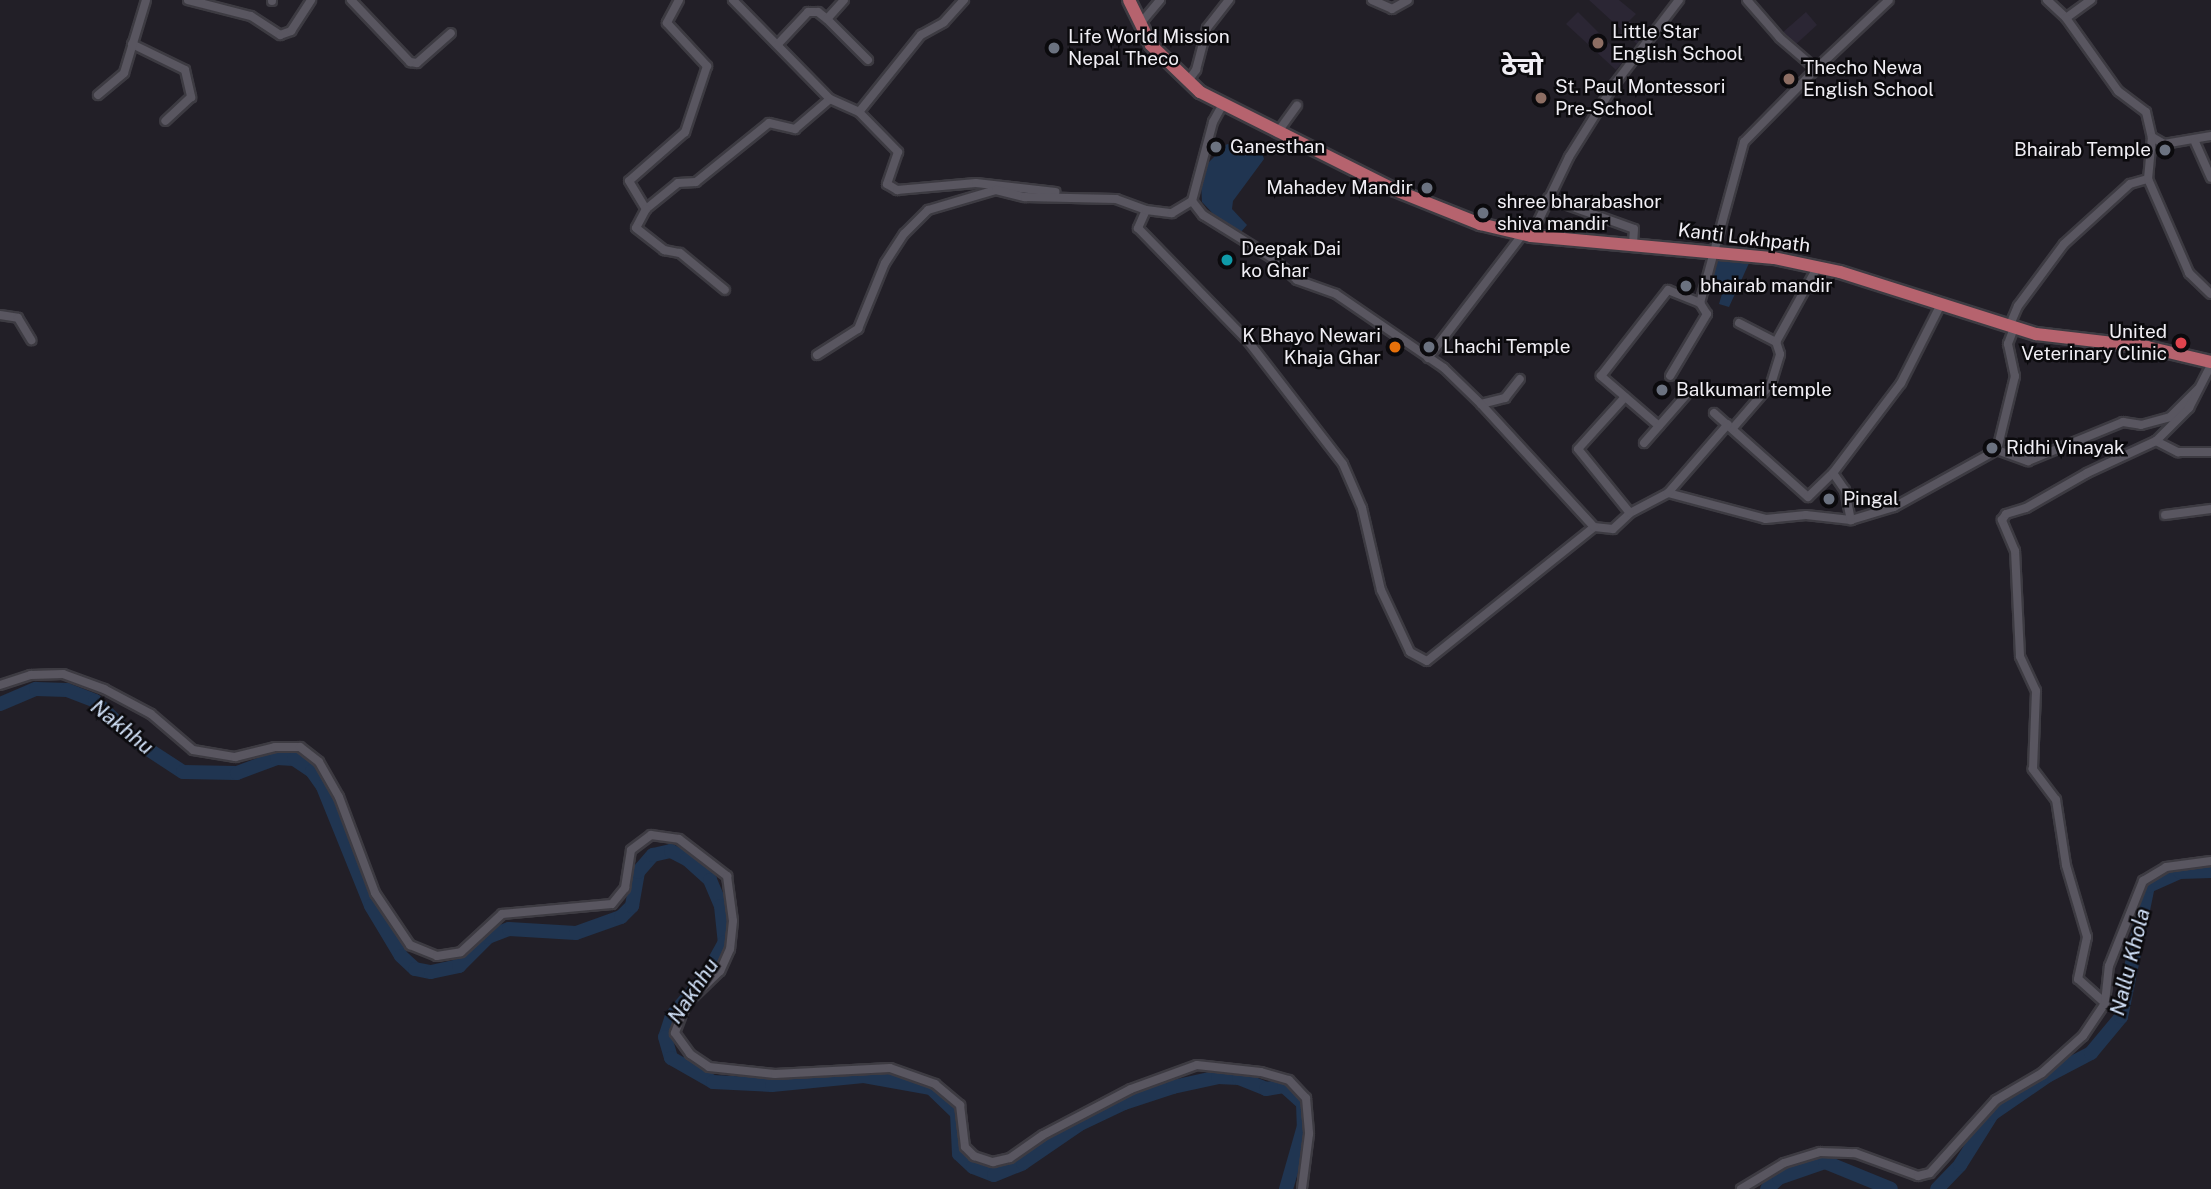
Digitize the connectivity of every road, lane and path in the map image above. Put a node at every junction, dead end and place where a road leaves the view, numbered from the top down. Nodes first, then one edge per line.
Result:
1 (146, 0) edge
2 (188, 0) edge
3 (311, 0) edge
4 (351, 0) edge
5 (679, 0) edge
6 (733, 0) edge
7 (844, 0) edge
8 (964, 0) edge
9 (1129, 0) edge
10 (1160, 0) edge
11 (1229, 0) edge
12 (1372, 0) edge
13 (1408, 0) edge
14 (1679, 0) edge
15 (1747, 0) edge
16 (1889, 0) edge
17 (2047, 0) edge
18 (2091, 0) edge
19 (2066, 18) junction
20 (827, 19) junction
21 (1140, 24) junction
22 (451, 33) dead end
23 (132, 44) junction
24 (778, 44) junction
25 (868, 60) dead end
26 (1816, 69) junction
27 (1188, 81) junction
28 (98, 95) dead end
29 (830, 99) junction
30 (1223, 104) junction
31 (1297, 105) dead end
32 (859, 112) junction
33 (165, 121) dead end
34 (1278, 133) junction
35 (2211, 136) edge
36 (2152, 137) junction
37 (2196, 142) junction
38 (2211, 178) edge
39 (2148, 179) junction
40 (1065, 194) junction
41 (1548, 198) junction
42 (1192, 201) junction
43 (646, 209) junction
44 (1146, 210) junction
45 (1526, 236) junction
46 (1633, 245) junction
47 (1716, 252) junction
48 (1818, 267) junction
49 (725, 290) dead end
50 (2211, 294) edge
51 (1941, 304) junction
52 (1702, 305) junction
53 (0, 315) edge
54 (1739, 323) dead end
55 (2012, 328) junction
56 (31, 340) dead end
57 (1776, 342) junction
58 (817, 355) dead end
59 (1428, 358) junction
60 (2211, 364) edge
61 (1670, 376) dead end
62 (1520, 379) dead end
63 (2203, 383) junction
64 (1687, 394) dead end
65 (1625, 397) junction
66 (1481, 404) junction
67 (1714, 412) dead end
68 (1658, 426) junction
69 (1730, 426) junction
70 (2156, 441) junction
71 (1644, 443) dead end
72 (1997, 450) junction
73 (2211, 453) edge
74 (1833, 473) junction
75 (1668, 493) junction
76 (2211, 509) edge
77 (1630, 513) junction
78 (2165, 514) dead end
79 (1851, 520) junction
80 (1594, 527) junction
81 (0, 685) edge
82 (2211, 861) edge
83 (2105, 1003) junction
84 (1302, 1189) edge
85 (1741, 1189) edge

1 - 23 street
2 - 3 street
4 - 22 street
5 - 43 street
6 - 24 street
7 - 20 street
8 - 32 street
9 - 21 main road, Kanti Lokhpath
10 - 21 street
11 - 27 street
12 - 13 street
14 - 41 street
15 - 26 street
16 - 26 street
17 - 19 street
18 - 19 street
19 - 36 street
20 - 24 street
20 - 25 street
21 - 27 main road, Kanti Lokhpath
23 - 28 street
23 - 33 street
24 - 29 street
26 - 47 street
27 - 30 main road, Kanti Lokhpath
29 - 32 street
29 - 43 street
30 - 34 main road, Kanti Lokhpath
30 - 42 street
31 - 34 street
32 - 40 street
34 - 45 main road, Kanti Lokhpath
35 - 37 street
36 - 37 street
36 - 39 street
37 - 38 street
39 - 50 street
39 - 55 street
40 - 44 street
40 - 58 street
41 - 45 street
41 - 46 street
42 - 44 street
42 - 59 street
43 - 49 street
44 - 80 street
45 - 46 main road, Kanti Lokhpath
45 - 59 street
46 - 47 main road, Kanti Lokhpath
47 - 48 main road, Kanti Lokhpath
47 - 52 street
48 - 51 main road, Kanti Lokhpath
48 - 57 street
51 - 55 main road, Kanti Lokhpath
51 - 74 street
52 - 61 street
52 - 65 street
53 - 56 street
54 - 57 street
55 - 60 main road, Kanti Lokhpath
55 - 72 street
57 - 69 street
59 - 66 street
60 - 63 street
62 - 66 street
63 - 70 street
63 - 72 street
64 - 68 street
65 - 68 street
65 - 77 street
66 - 80 street
67 - 69 street
68 - 71 street
69 - 74 street
69 - 75 street
70 - 73 street
70 - 83 street
72 - 79 street
74 - 79 street
75 - 77 street
75 - 79 street
76 - 78 street
77 - 80 street
81 - 84 street
82 - 83 street
83 - 85 street

